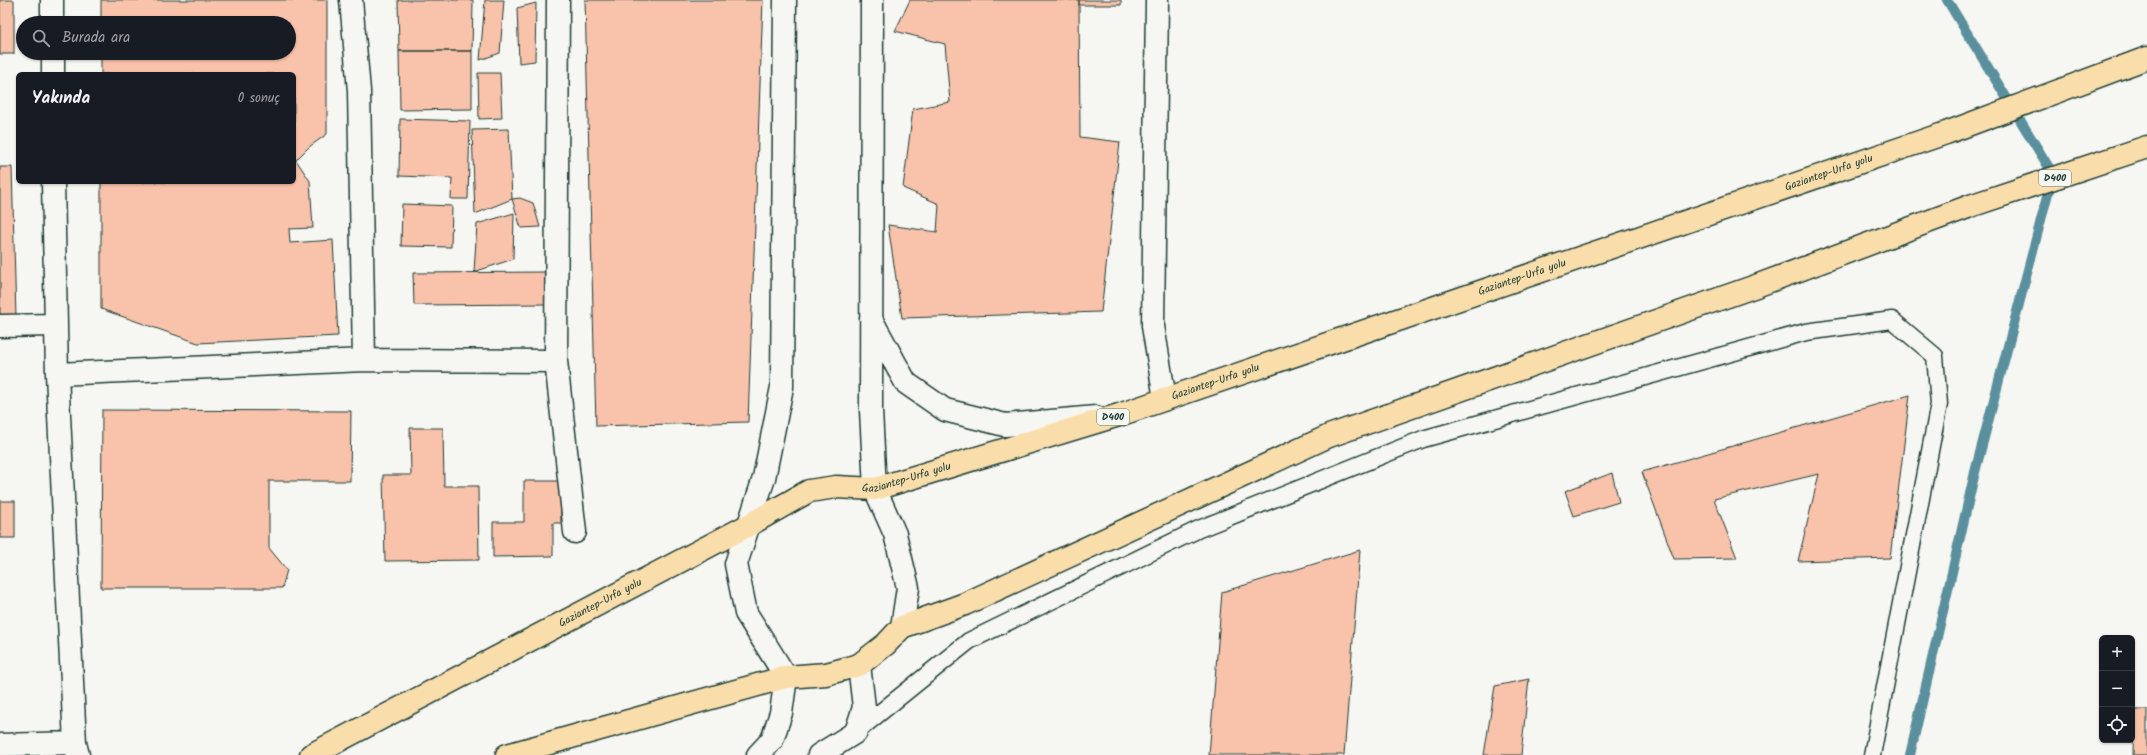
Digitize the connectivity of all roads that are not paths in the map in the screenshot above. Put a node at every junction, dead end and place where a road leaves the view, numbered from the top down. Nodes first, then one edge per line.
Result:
1 (52, 0) edge
2 (351, 0) edge
3 (558, 0) edge
4 (785, 0) edge
5 (872, 0) edge
6 (1158, 0) edge
7 (52, 16) edge
8 (2147, 58) edge
9 (53, 60) edge
10 (53, 72) edge
11 (2142, 149) edge
12 (53, 184) edge
13 (870, 318) junction
14 (56, 325) junction
15 (0, 326) edge
16 (364, 360) junction
17 (556, 361) junction
18 (57, 374) junction
19 (1165, 399) junction
20 (1119, 415) junction
21 (875, 489) junction
22 (747, 526) junction
23 (575, 532) dead end
24 (902, 627) junction
25 (858, 665) junction
26 (786, 677) junction
27 (856, 732) junction
28 (0, 745) edge
29 (76, 749) edge
30 (311, 755) edge
31 (507, 755) edge
32 (758, 755) edge
33 (819, 755) edge
34 (1872, 755) edge

1 - 7 street
2 - 16 street
3 - 17 street
4 - 22 street
5 - 13 street
6 - 19 street
8 - 19 highway, Gaziantep-Urfa yolu / D400
9 - 10 street
11 - 24 highway, D400
12 - 14 street
13 - 20 street
13 - 21 street
14 - 15 street
14 - 18 street
16 - 17 street
16 - 18 street
17 - 23 street
18 - 29 street
19 - 20 highway, Gaziantep-Urfa yolu / D400
20 - 21 highway, Gaziantep-Urfa yolu / D400
21 - 22 highway, Gaziantep-Urfa yolu / D400
21 - 24 street
22 - 26 street
22 - 30 highway, Gaziantep-Urfa yolu / D400
24 - 25 highway, D400
25 - 26 highway, D400
25 - 27 street
26 - 31 highway, D400
26 - 32 street
27 - 33 street
27 - 34 lane
28 - 29 street

